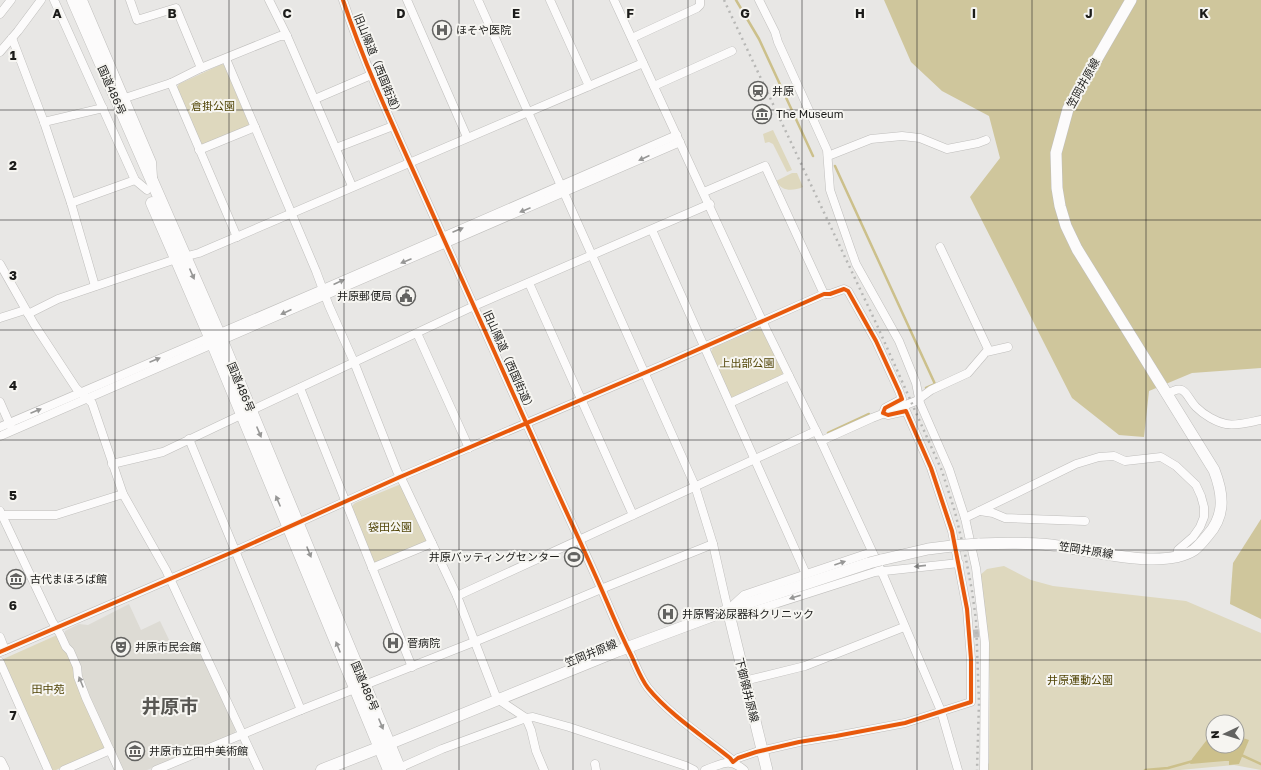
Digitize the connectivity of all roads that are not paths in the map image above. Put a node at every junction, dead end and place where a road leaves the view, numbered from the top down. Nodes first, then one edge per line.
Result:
1 (11, 0) edge
2 (40, 0) edge
3 (54, 0) edge
4 (65, 0) edge
5 (72, 0) edge
6 (83, 0) edge
7 (130, 0) edge
8 (269, 0) edge
9 (343, 0) edge
10 (406, 0) edge
11 (478, 0) edge
12 (550, 0) edge
13 (614, 0) edge
14 (700, 0) edge
15 (759, 0) edge
16 (1131, 0) edge
17 (0, 14) edge
18 (83, 34) junction
19 (287, 36) junction
20 (12, 38) junction
21 (632, 38) junction
22 (732, 51) dead end
23 (0, 52) edge
24 (226, 59) junction
25 (643, 63) junction
26 (201, 68) junction
27 (371, 75) junction
28 (170, 83) junction
29 (589, 86) junction
30 (654, 86) junction
31 (125, 98) junction
32 (315, 99) junction
33 (103, 108) junction
34 (528, 113) junction
35 (44, 122) junction
36 (393, 126) junction
37 (254, 127) junction
38 (467, 137) junction
39 (679, 139) junction
40 (986, 140) dead end
41 (336, 148) junction
42 (199, 150) junction
43 (828, 156) junction
44 (409, 163) junction
45 (135, 180) junction
46 (352, 186) junction
47 (150, 188) junction
48 (562, 189) junction
49 (704, 192) junction
50 (71, 203) junction
51 (710, 204) junction
52 (291, 213) junction
53 (652, 230) junction
54 (237, 237) junction
55 (444, 240) junction
56 (940, 247) dead end
57 (591, 255) junction
58 (180, 258) junction
59 (0, 264) edge
60 (529, 283) junction
61 (95, 286) junction
62 (324, 292) junction
63 (824, 294) junction
64 (474, 306) junction
65 (27, 312) junction
66 (0, 318) edge
67 (763, 321) junction
68 (417, 333) junction
69 (216, 339) junction
70 (704, 347) junction
71 (1008, 347) dead end
72 (989, 351) junction
73 (354, 362) junction
74 (644, 373) junction
75 (789, 376) junction
76 (300, 388) junction
77 (1168, 394) junction
78 (84, 395) junction
79 (919, 398) junction
80 (581, 400) junction
81 (0, 402) edge
82 (730, 403) junction
83 (246, 413) junction
84 (883, 413) junction
85 (1261, 420) edge
86 (9, 423) junction
87 (527, 423) junction
88 (0, 427) edge
89 (12, 431) junction
90 (816, 431) junction
91 (0, 436) edge
92 (189, 439) junction
93 (821, 441) junction
94 (469, 448) junction
95 (754, 459) junction
96 (112, 464) junction
97 (400, 477) junction
98 (695, 486) junction
99 (122, 494) junction
100 (345, 501) junction
101 (979, 511) junction
102 (1, 514) edge
103 (633, 515) junction
104 (965, 518) junction
105 (1085, 521) dead end
106 (293, 525) junction
107 (579, 540) junction
108 (432, 543) junction
109 (714, 544) junction
110 (235, 550) junction
111 (1177, 557) junction
112 (871, 558) junction
113 (959, 563) junction
114 (372, 568) junction
115 (881, 571) junction
116 (806, 574) junction
117 (170, 579) junction
118 (601, 589) junction
119 (457, 596) junction
120 (728, 610) junction
121 (904, 627) junction
122 (56, 628) junction
123 (0, 637) edge
124 (475, 642) junction
125 (627, 648) junction
126 (3, 651) edge
127 (0, 662) edge
128 (412, 667) junction
129 (744, 681) junction
130 (360, 687) junction
131 (499, 700) junction
132 (301, 710) junction
133 (941, 711) junction
134 (526, 718) junction
135 (242, 734) junction
136 (384, 746) junction
137 (110, 750) junction
138 (762, 751) junction
139 (0, 762) edge
140 (733, 762) junction
141 (396, 769) edge
142 (4, 770) edge
143 (48, 770) edge
144 (64, 770) edge
145 (119, 770) edge
146 (156, 770) edge
147 (259, 770) edge
148 (322, 770) edge
149 (544, 770) edge
150 (694, 770) edge
151 (705, 770) edge
152 (744, 770) edge
153 (766, 770) edge
154 (958, 770) edge
155 (984, 770) edge

1 - 17 street
2 - 20 street
3 - 33 street
4 - 18 highway
5 - 18 highway
6 - 31 street
7 - 26 street
8 - 19 street
9 - 27 street, 旧山陽道（西国街道）
10 - 38 street
11 - 34 street
12 - 29 street
13 - 21 street
14 - 21 street
15 - 43 street
16 - 77 main road, 笠岡井原線
18 - 47 highway, 国道486号
19 - 24 street
19 - 32 street
20 - 23 street
20 - 35 street
21 - 25 street
22 - 30 street
24 - 26 street
24 - 37 street
25 - 29 street
25 - 30 street
26 - 28 street
27 - 32 street
27 - 36 street, 旧山陽道（西国街道）
28 - 31 street
28 - 42 street
29 - 34 street
30 - 39 street
31 - 47 street
32 - 41 street
33 - 35 street
33 - 45 street
34 - 38 street
34 - 48 street
35 - 50 street
36 - 41 street
36 - 44 street, 旧山陽道（西国街道）
37 - 42 street
37 - 52 street
38 - 44 street
39 - 48 street
39 - 49 street
40 - 43 street
41 - 46 street
42 - 54 street
43 - 79 street
44 - 46 street
44 - 55 street, 旧山陽道（西国街道）
45 - 47 street
45 - 50 street
46 - 52 street
47 - 58 highway, 国道486号
48 - 55 street
48 - 57 street
49 - 51 street
49 - 63 street
50 - 61 street
51 - 53 street
51 - 67 street
52 - 54 street
52 - 62 street
53 - 57 street
53 - 70 street
54 - 58 street
55 - 62 street
55 - 64 street, 旧山陽道（西国街道）
56 - 72 street
57 - 60 street
57 - 74 street
58 - 61 street
58 - 69 highway, 国道486号
59 - 65 street
60 - 64 street
60 - 80 street
61 - 65 street
62 - 69 street
62 - 73 street
63 - 67 street
63 - 84 street
64 - 68 street
64 - 87 street, 旧山陽道（西国街道）
65 - 66 street
65 - 78 street
67 - 70 street
67 - 75 street
68 - 73 street
68 - 94 street
69 - 78 street
69 - 83 highway, 国道486号
70 - 74 street
70 - 82 street
71 - 72 street
72 - 79 street
73 - 76 street
73 - 97 street
74 - 80 street
74 - 98 street
75 - 82 street
75 - 90 street
76 - 83 street
76 - 100 street
77 - 85 street
77 - 111 main road, 笠岡井原線
86 -> 78 street
78 - 89 street
78 - 96 street
79 - 84 street
79 - 104 street
80 - 87 street
80 - 103 street
81 - 86 street
82 - 95 street
83 - 92 street
83 - 106 highway, 国道486号
84 - 93 street
84 - 113 street
86 - 88 street
86 - 89 street
87 - 94 street
87 - 107 street, 旧山陽道（西国街道）
89 - 91 street
90 - 93 street
90 - 95 street
92 - 96 street
92 - 110 street
93 - 112 street
94 - 97 street
95 - 98 street
95 - 116 street
96 - 99 street
97 - 100 street
97 - 108 street
98 - 103 street
98 - 109 street
99 - 102 street
99 - 117 street
100 - 106 street
100 - 114 street
101 - 104 street
101 - 105 street
101 - 111 street
102 - 122 street
103 - 107 street
104 - 155 street
106 - 110 street
106 - 130 highway, 国道486号
107 - 118 street, 旧山陽道（西国街道）
107 - 119 street
108 - 114 street
108 - 119 street
109 - 118 street
109 - 120 street
110 - 117 street
110 - 132 street
111 - 112 main road, 笠岡井原線, bridge
112 - 115 street
116 -> 112 street
112 - 120 main road, 笠岡井原線
113 -> 115 street
113 - 133 street
114 - 128 street
115 -> 120 street
115 - 121 street
116 - 120 street
117 - 122 street
117 - 135 street
118 - 124 street
118 - 125 street, 旧山陽道（西国街道）
119 - 124 street
120 - 125 main road, 笠岡井原線
120 - 129 main road, 下御領井原線
121 - 129 street
121 - 133 street
122 - 126 street
137 -> 122 street
123 - 126 street
124 - 128 street
124 - 131 street
125 - 131 main road, 笠岡井原線
125 - 140 street, 旧山陽道（西国街道）
127 - 143 street
128 - 130 street
129 - 138 main road, 下御領井原線
130 - 132 street
130 - 136 highway, 国道486号
131 - 134 street
131 - 136 main road, 笠岡井原線
132 - 135 street
133 - 138 street
133 - 154 street
134 - 141 street
134 - 149 street
134 - 150 street
135 - 146 street
135 - 147 street
136 - 141 highway, 国道486号
136 - 148 highway
137 - 144 street
137 - 145 street
138 - 140 street
138 - 153 main road, 下御領井原線
139 - 142 main road
140 - 151 street
140 - 152 street, 旧山陽道（西国街道）

